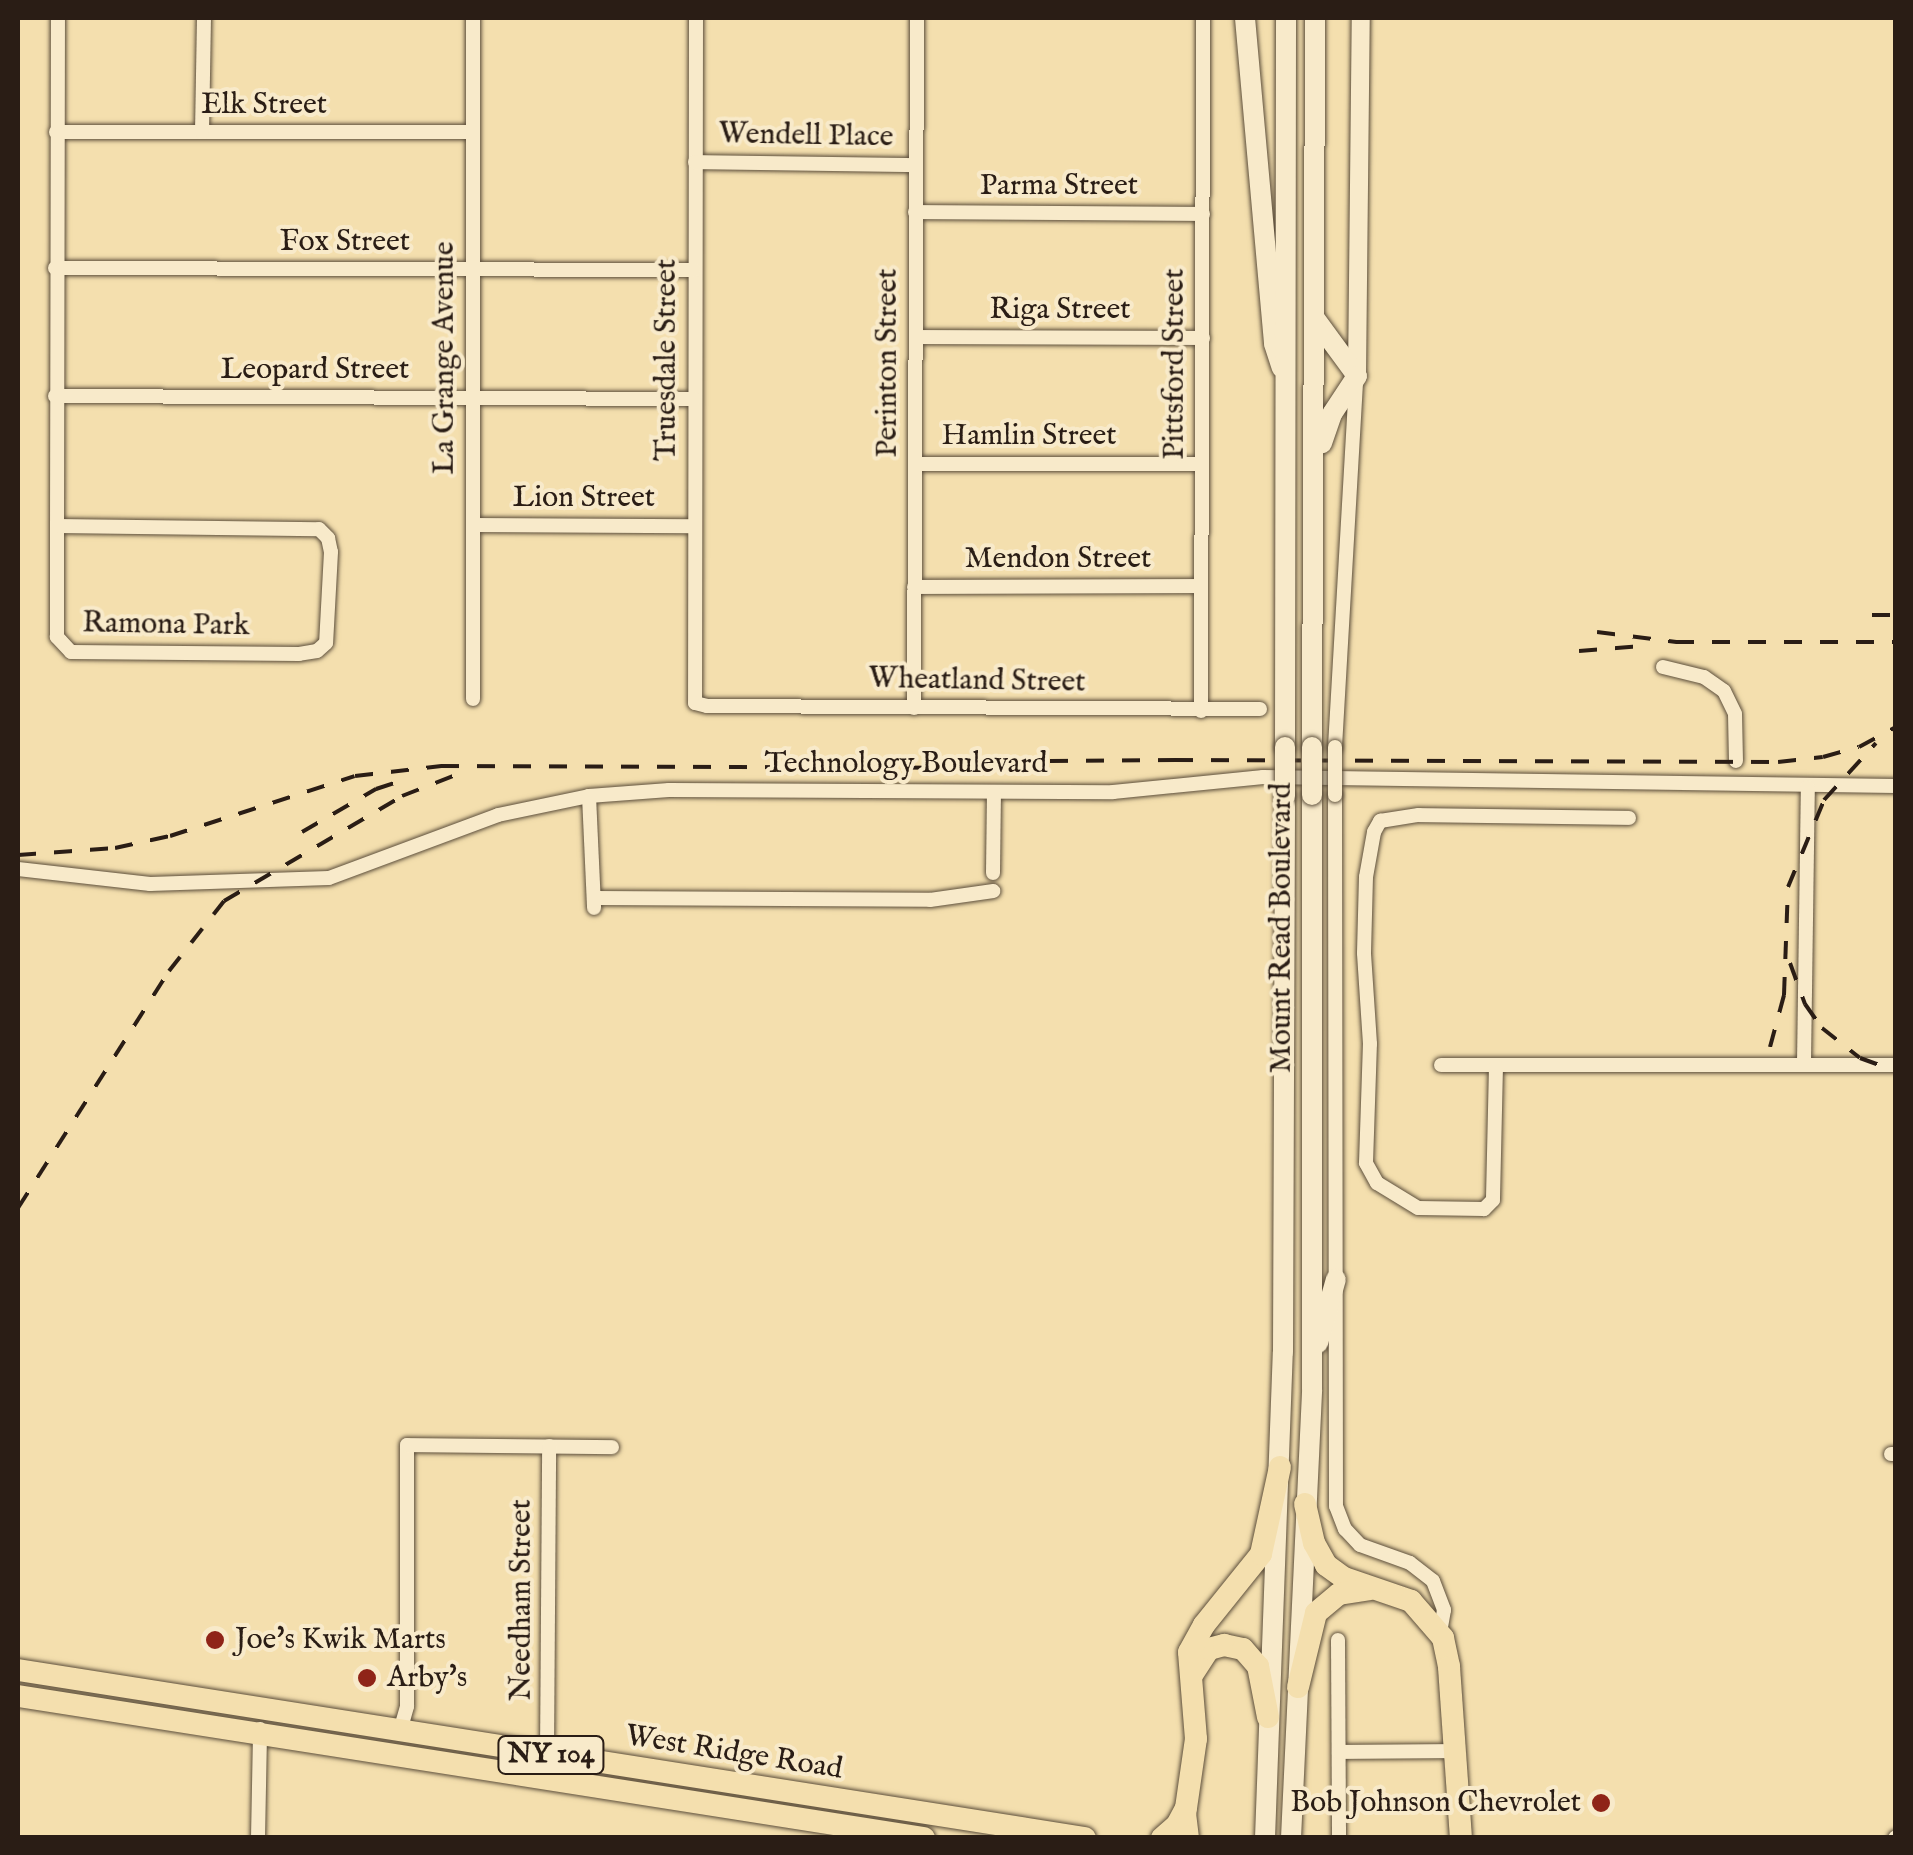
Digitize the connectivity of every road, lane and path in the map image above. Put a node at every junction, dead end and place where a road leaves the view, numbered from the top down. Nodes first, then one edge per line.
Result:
1 (58, 18) edge
2 (204, 18) edge
3 (473, 18) edge
4 (696, 18) edge
5 (916, 18) edge
6 (1203, 18) edge
7 (1246, 18) edge
8 (1286, 18) edge
9 (1314, 18) edge
10 (1362, 18) edge
11 (56, 132) junction
12 (202, 132) junction
13 (472, 132) junction
14 (695, 162) junction
15 (916, 165) junction
16 (916, 212) junction
17 (1203, 214) junction
18 (55, 268) junction
19 (473, 270) junction
20 (694, 270) junction
21 (1316, 320) junction
22 (916, 337) junction
23 (1203, 338) junction
24 (1356, 376) junction
25 (1289, 388) junction
26 (55, 396) junction
27 (473, 398) junction
28 (694, 399) junction
29 (916, 464) junction
30 (1202, 464) junction
31 (1315, 485) junction
32 (57, 526) junction
33 (473, 526) junction
34 (694, 526) junction
35 (914, 586) junction
36 (1201, 586) junction
37 (1662, 667) dead end
38 (473, 699) dead end
39 (695, 703) joint
40 (914, 708) junction
41 (1260, 709) dead end
42 (1200, 711) junction
43 (1736, 761) dead end
44 (1808, 786) junction
45 (1896, 786) edge
46 (994, 793) junction
47 (589, 796) junction
48 (1628, 818) dead end
49 (18, 869) edge
50 (993, 873) dead end
51 (993, 891) dead end
52 (1804, 1064) junction
53 (1441, 1065) dead end
54 (1896, 1065) edge
55 (1496, 1066) junction
56 (1336, 1278) junction
57 (1312, 1389) junction
58 (549, 1446) junction
59 (612, 1446) dead end
60 (1280, 1467) junction
61 (1305, 1504) junction
62 (1389, 1591) junction
63 (1440, 1633) junction
64 (1338, 1640) dead end
65 (18, 1670) edge
66 (1298, 1687) junction
67 (1191, 1688) junction
68 (18, 1696) edge
69 (260, 1708) junction
70 (1268, 1717) junction
71 (400, 1731) junction
72 (260, 1733) junction
73 (1455, 1751) junction
74 (1338, 1752) junction
75 (547, 1754) junction
76 (1186, 1808) junction
77 (973, 1829) edge
78 (258, 1838) edge
79 (924, 1838) edge
80 (1086, 1838) edge
81 (1162, 1838) edge
82 (1188, 1838) edge
83 (1265, 1838) edge
84 (1292, 1838) edge
85 (1339, 1838) edge
86 (1461, 1838) edge

1 - 11 street
2 - 12 street
3 - 13 street, La Grange Avenue
4 - 14 street, Truesdale Street
5 - 15 street, Perinton Street
6 - 17 street, Pittsford Street
7 - 25 main road
8 - 25 main road, Mount Read Boulevard
9 - 21 main road, Mount Read Boulevard
10 - 24 street, Mount Read Boulevard
11 - 12 street, Elk Street
11 - 18 street
12 - 13 street, Elk Street
13 - 19 street, La Grange Avenue
14 - 15 street, Wendell Place
14 - 20 street, Truesdale Street
15 - 16 street, Perinton Street
16 - 17 street, Parma Street
16 - 22 street, Perinton Street
17 - 23 street, Pittsford Street
18 - 19 street, Fox Street
18 - 26 street
19 - 20 street, Fox Street
19 - 27 street, La Grange Avenue
20 - 28 street, Truesdale Street
21 - 24 main road
21 - 31 main road, Mount Read Boulevard
22 - 23 street, Riga Street
22 - 29 street, Perinton Street
23 - 30 street, Pittsford Street
24 - 31 main road
24 - 56 street, Mount Read Boulevard, bridge
25 - 60 main road, Mount Read Boulevard, bridge
26 - 27 street, Leopard Street
26 - 32 street
27 - 28 street, Leopard Street
27 - 33 street, La Grange Avenue
28 - 34 street, Truesdale Street
29 - 30 street, Hamlin Street
29 - 35 street, Perinton Street
30 - 36 street, Pittsford Street
31 - 57 main road, Mount Read Boulevard, bridge
32 - 32 street, Ramona Park
33 - 34 street, Lion Street
33 - 38 street, La Grange Avenue
34 - 39 street, Truesdale Street
35 - 36 street, Mendon Street
35 - 40 street, Perinton Street
36 - 42 street, Pittsford Street
37 - 43 street
39 - 40 street, Wheatland Street
40 - 42 street, Wheatland Street
41 - 42 street, Wheatland Street
44 - 45 street, Technology Boulevard
44 - 46 street, Technology Boulevard
44 - 52 street
46 - 47 street, Technology Boulevard
46 - 50 street
47 - 49 street, Technology Boulevard
47 - 51 street
48 - 55 street
52 - 54 street
52 - 55 street
53 - 55 street
56 - 57 main road
56 - 63 street, Mount Read Boulevard
57 - 61 main road, Mount Read Boulevard
58 - 59 street
58 - 71 street
58 - 75 street, Needham Street
60 - 67 highway
60 - 70 main road, Mount Read Boulevard
61 - 62 highway
61 - 66 main road, Mount Read Boulevard
62 - 63 highway
62 - 66 highway
63 - 73 highway
64 - 74 street
65 - 69 highway, West Ridge Road / NY 104
66 - 84 main road, Mount Read Boulevard
67 - 70 highway
67 - 76 highway
68 - 72 highway, West Ridge Road / NY 104
69 - 71 highway, West Ridge Road / NY 104
69 - 72 street
70 - 83 main road, Mount Read Boulevard
71 - 75 highway, West Ridge Road / NY 104
72 - 78 street
72 - 79 highway, West Ridge Road / NY 104
73 - 74 street
73 - 86 highway
74 - 85 street
75 - 77 highway, West Ridge Road / NY 104
76 - 81 highway
76 - 82 highway
77 - 80 highway, West Ridge Road / NY 104

